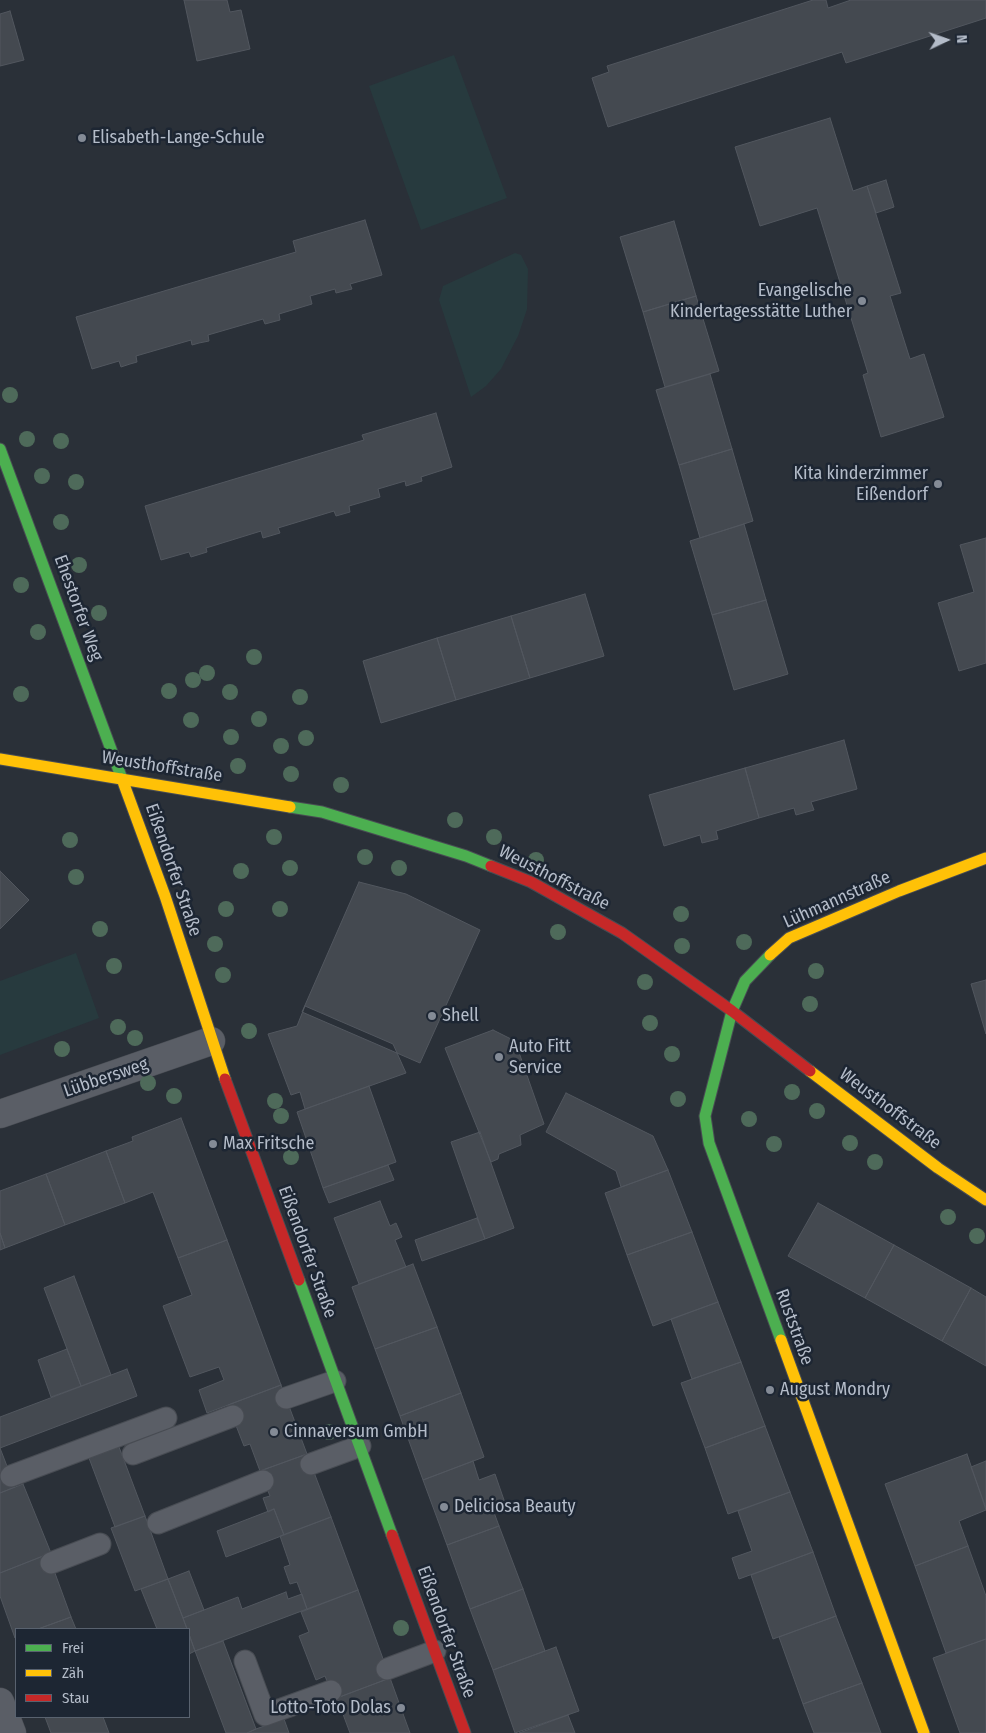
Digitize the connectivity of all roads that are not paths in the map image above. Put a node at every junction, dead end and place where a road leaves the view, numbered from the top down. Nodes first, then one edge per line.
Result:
1 (0, 449) edge
2 (0, 759) edge
3 (123, 779) junction
4 (986, 858) edge
5 (732, 1011) junction
6 (212, 1041) junction
7 (0, 1114) edge
8 (986, 1200) edge
9 (335, 1381) junction
10 (286, 1398) dead end
11 (233, 1416) dead end
12 (166, 1418) dead end
13 (360, 1446) junction
14 (133, 1454) dead end
15 (311, 1464) dead end
16 (11, 1476) dead end
17 (264, 1481) dead end
18 (158, 1523) dead end
19 (100, 1544) dead end
20 (51, 1563) dead end
21 (435, 1651) junction
22 (245, 1661) dead end
23 (387, 1669) dead end
24 (331, 1691) dead end
25 (0, 1702) edge
26 (12, 1733) edge
27 (465, 1733) edge
28 (924, 1733) edge

1 - 3 street, Ehestorfer Weg
2 - 3 street, Weusthoffstraße
3 - 5 street, Weusthoffstraße
3 - 6 street, Eißendorfer Straße
4 - 5 street, Lühmannstraße
5 - 8 street, Weusthoffstraße
5 - 28 street, Ruststraße
6 - 7 street, Lübbersweg
6 - 9 street, Eißendorfer Straße
9 - 10 lane
9 - 13 street, Eißendorfer Straße
11 - 14 lane
12 - 16 lane
13 - 15 lane
13 - 21 street, Eißendorfer Straße
17 - 18 lane
19 - 20 lane
21 - 23 lane
21 - 27 street, Eißendorfer Straße
22 - 24 lane
25 - 26 street

